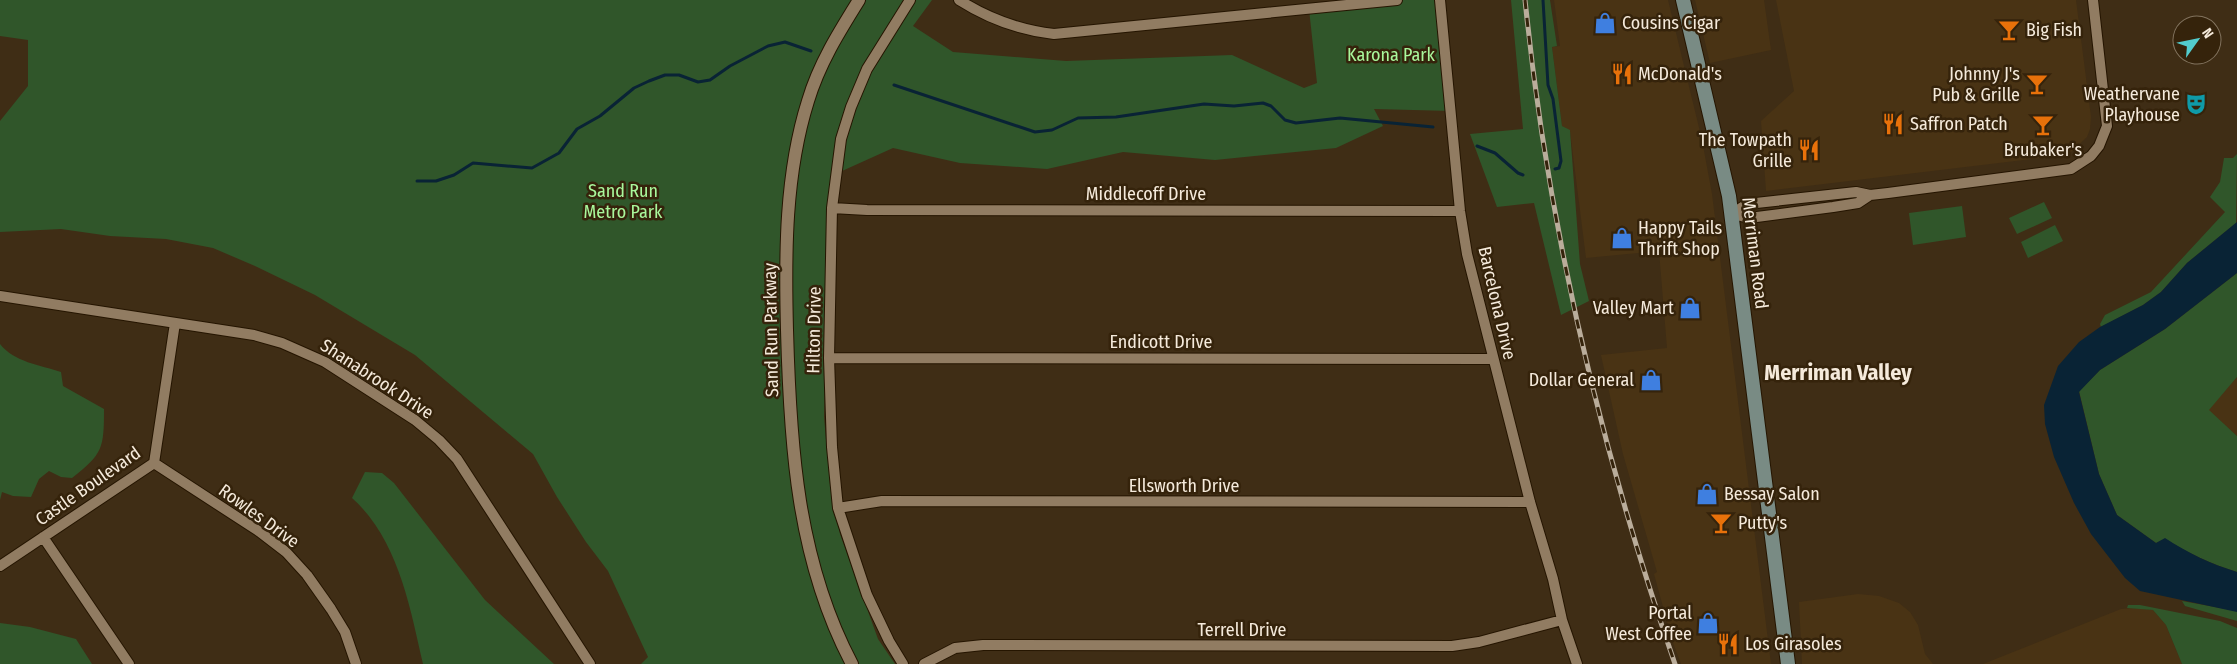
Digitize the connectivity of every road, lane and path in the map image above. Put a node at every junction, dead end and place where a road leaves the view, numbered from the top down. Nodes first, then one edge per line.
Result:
1 (859, 0) edge
2 (910, 0) edge
3 (959, 0) edge
4 (1397, 0) edge
5 (1440, 0) edge
6 (1683, 0) edge
7 (2093, 0) edge
8 (1839, 194) junction
9 (1870, 195) junction
10 (1797, 199) junction
11 (1841, 206) junction
12 (832, 208) junction
13 (1460, 211) junction
14 (1799, 212) junction
15 (1732, 214) junction
16 (0, 296) edge
17 (175, 323) junction
18 (829, 358) junction
19 (1493, 359) junction
20 (154, 463) junction
21 (1530, 502) junction
22 (838, 508) junction
23 (43, 537) junction
24 (0, 566) edge
25 (1562, 620) junction
26 (129, 664) edge
27 (356, 664) edge
28 (590, 664) edge
29 (852, 664) edge
30 (903, 664) edge
31 (924, 664) edge
32 (1577, 664) edge
33 (1788, 664) edge

1 - 29 street, Sand Run Parkway
2 - 12 street, Hilton Drive
3 - 4 street
5 - 13 street, Barcelona Drive
6 - 15 main road, Merriman Road
7 - 9 street
8 - 9 street
8 - 10 street
8 - 11 street
9 - 11 street
10 - 14 street
10 - 15 street
11 - 14 street
12 - 13 street, Middlecoff Drive
12 - 18 street, Hilton Drive
13 - 19 street, Barcelona Drive
14 - 15 street
15 - 33 main road, Merriman Road
16 - 17 street, Shanabrook Drive
17 - 20 street, Castle Boulevard
17 - 28 street, Shanabrook Drive
18 - 19 street, Endicott Drive
18 - 22 street, Hilton Drive
19 - 21 street, Barcelona Drive
20 - 23 street, Castle Boulevard
20 - 27 street, Rowles Drive
21 - 22 street, Ellsworth Drive
21 - 25 street, Barcelona Drive
22 - 30 street, Hilton Drive
23 - 24 street, Castle Boulevard
23 - 26 street
25 - 31 street, Terrell Drive
25 - 32 street, Barcelona Drive

